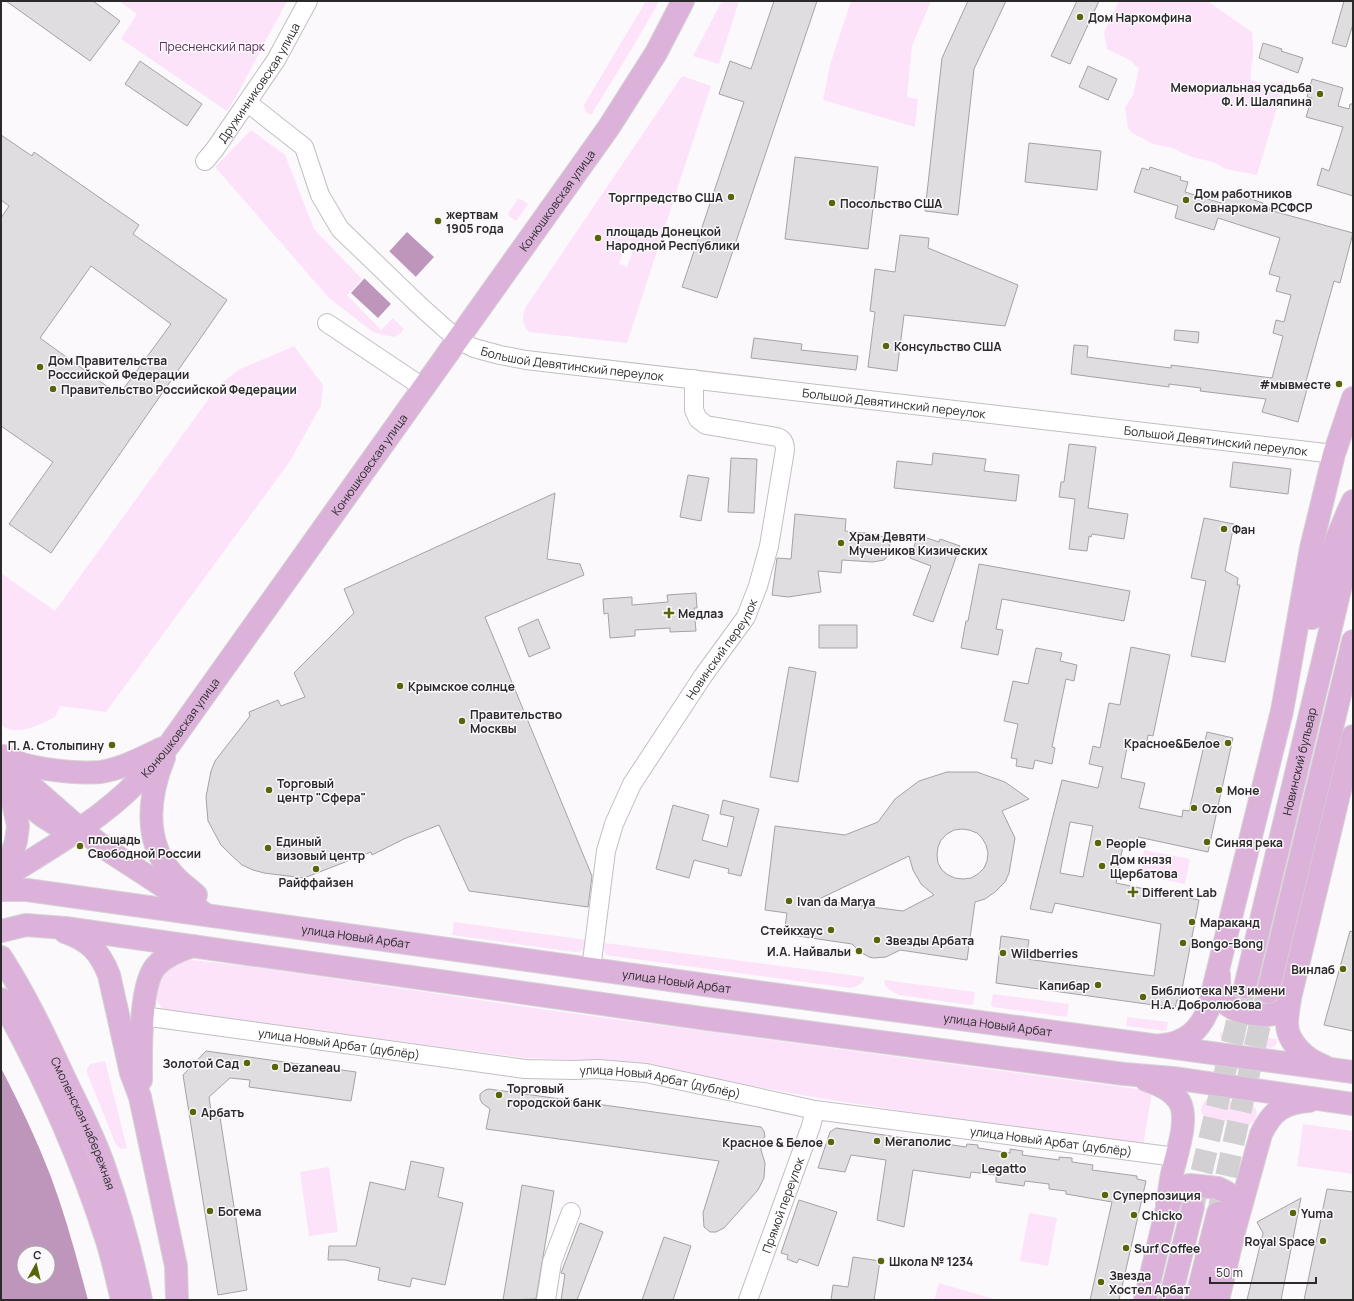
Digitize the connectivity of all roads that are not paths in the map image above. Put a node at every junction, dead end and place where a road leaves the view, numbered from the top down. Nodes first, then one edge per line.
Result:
1 (308, 1) edge
2 (683, 1) edge
3 (248, 103) junction
4 (205, 161) dead end
5 (327, 323) dead end
6 (458, 340) junction
7 (694, 379) junction
8 (424, 388) junction
9 (1353, 398) edge
10 (1334, 454) junction
11 (1353, 501) edge
12 (1353, 535) edge
13 (1353, 641) edge
14 (1285, 699) junction
15 (1353, 736) edge
16 (169, 745) junction
17 (1, 755) edge
18 (1, 761) edge
19 (1, 784) edge
20 (77, 830) junction
21 (1, 872) edge
22 (1, 880) edge
23 (1, 890) edge
24 (207, 915) junction
25 (237, 919) junction
26 (42, 925) junction
27 (4, 930) edge
28 (194, 945) junction
29 (1, 957) edge
30 (591, 969) junction
31 (1218, 971) junction
32 (1245, 987) tunnel mouth
33 (1268, 992) tunnel mouth
34 (1290, 998) junction
35 (1, 999) edge
36 (143, 1016) junction
37 (1151, 1045) junction
38 (1343, 1071) edge
39 (1124, 1074) junction
40 (140, 1097) junction
41 (1326, 1100) junction
42 (1353, 1104) edge
43 (815, 1110) junction
44 (1176, 1157) junction
45 (1193, 1207) tunnel mouth
46 (571, 1212) dead end
47 (1166, 1212) junction
48 (1218, 1213) tunnel mouth
49 (1235, 1228) junction
50 (176, 1295) edge
51 (122, 1300) edge
52 (141, 1300) edge
53 (546, 1300) edge
54 (748, 1300) edge
55 (1145, 1300) edge
56 (1170, 1300) edge
57 (1196, 1300) edge
58 (1218, 1300) edge

1 - 3 street, Дружинниковская улица
2 - 6 main road, Конюшковская улица
3 - 4 street, Дружинниковская улица
3 - 6 street, Большой Девятинский переулок
5 - 8 street
6 - 7 street, Большой Девятинский переулок
6 - 8 main road, Конюшковская улица
7 - 10 street, Большой Девятинский переулок
7 - 30 street, Новинский переулок
8 - 16 main road, Конюшковская улица
9 - 10 main road
10 - 14 main road
11 - 14 main road
12 - 32 main road, Новинский бульвар
13 - 33 main road, Новинский бульвар
14 - 31 main road
15 - 34 main road
16 - 17 main road
16 - 20 main road, Конюшковская улица
16 - 25 main road
18 - 20 main road
19 - 20 main road
19 - 21 main road
20 - 22 main road, Конюшковская улица
20 - 24 main road
23 - 24 main road, улица Новый Арбат
24 - 25 main road, улица Новый Арбат
25 - 30 main road, улица Новый Арбат
26 - 27 main road
26 - 28 main road
26 - 40 main road
28 - 36 main road
28 - 39 main road
29 - 52 main road, Смоленская набережная
30 - 37 main road, улица Новый Арбат
31 - 34 main road
31 - 37 main road
34 - 38 main road
35 - 51 main road, Смоленская набережная
36 - 40 main road
36 - 43 street, улица Новый Арбат (дублёр)
37 - 38 main road, улица Новый Арбат
39 - 41 main road
39 - 44 main road
40 - 50 main road
41 - 42 main road
41 - 49 main road
43 - 44 street, улица Новый Арбат (дублёр)
43 - 54 street, Прямой переулок
44 - 47 main road
45 - 56 main road
46 - 53 street
47 - 49 main road
47 - 55 main road
48 - 57 main road
49 - 58 main road

